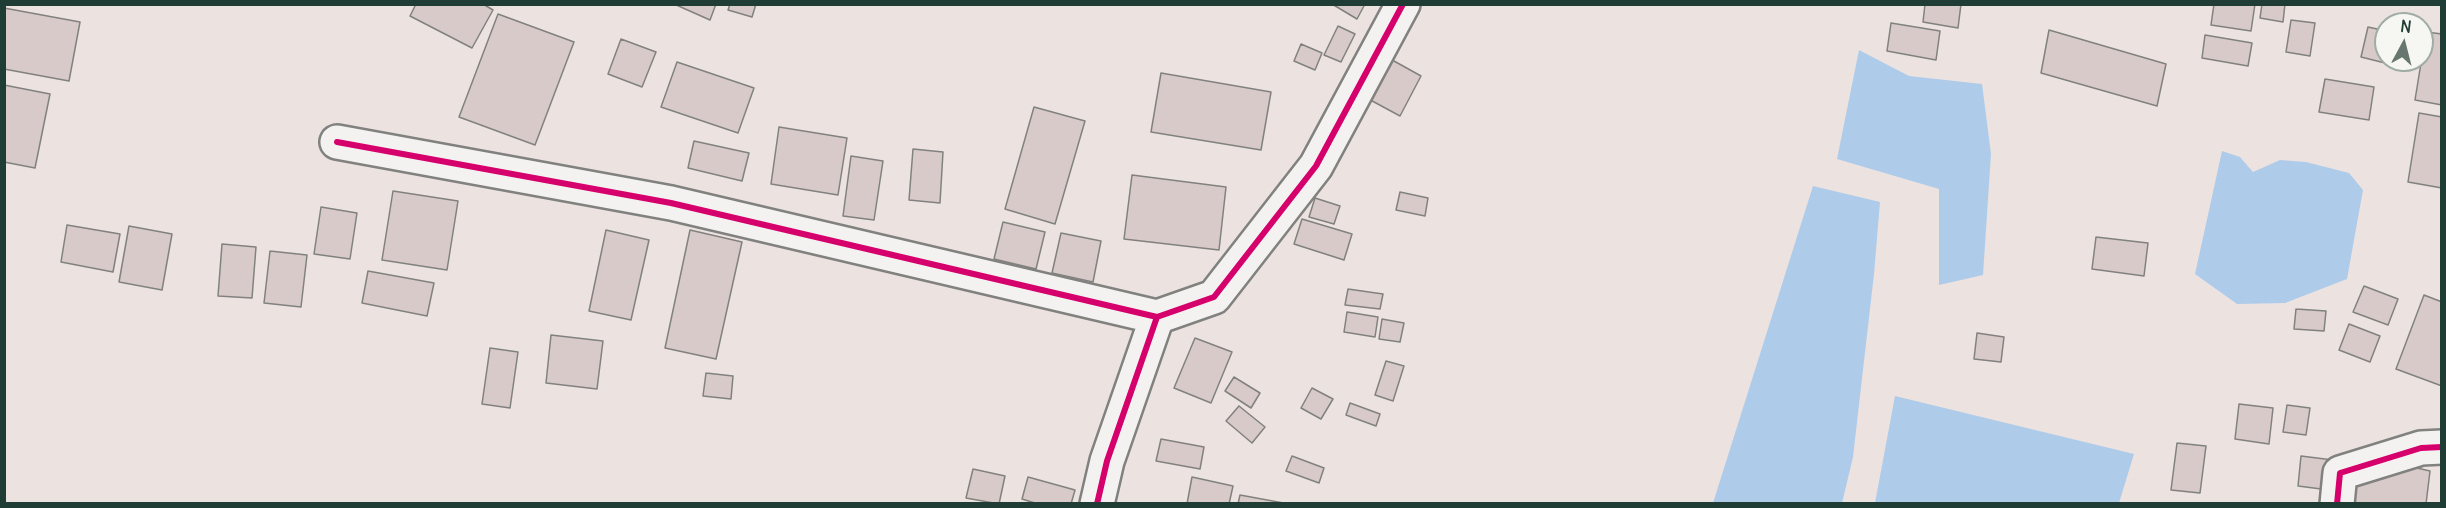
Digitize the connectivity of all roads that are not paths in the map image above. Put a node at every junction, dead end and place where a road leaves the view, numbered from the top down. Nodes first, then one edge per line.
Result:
1 (1403, 4) edge
2 (337, 142) dead end
3 (1157, 317) junction
4 (2442, 447) edge
5 (1097, 504) edge
6 (2337, 504) edge

1 - 3 street
2 - 3 street
3 - 5 street
4 - 6 street

